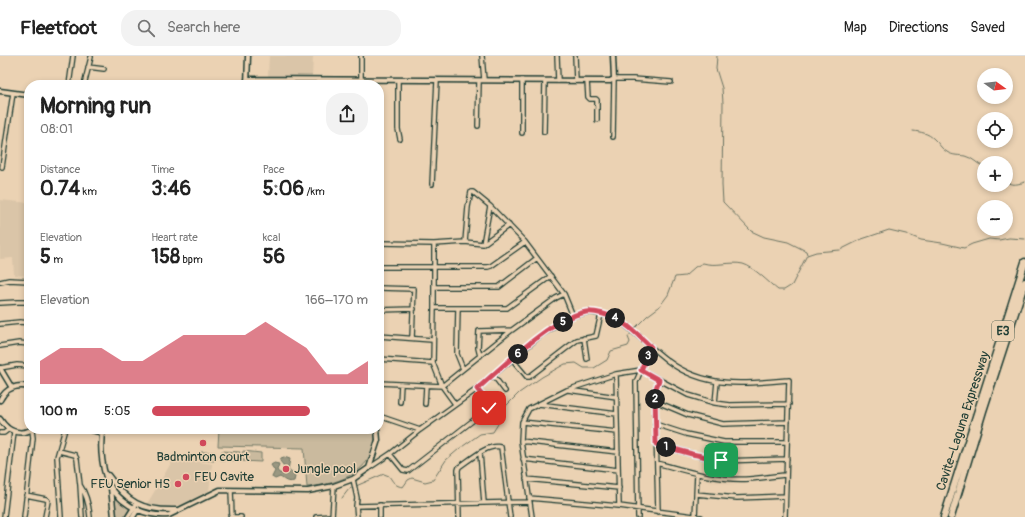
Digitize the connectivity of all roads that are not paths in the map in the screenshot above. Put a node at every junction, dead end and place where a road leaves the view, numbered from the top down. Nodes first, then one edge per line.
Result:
1 (74, 56) edge
2 (248, 56) edge
3 (361, 56) edge
4 (482, 56) edge
5 (557, 56) edge
6 (575, 56) edge
7 (613, 56) edge
8 (91, 57) dead end
9 (88, 67) junction
10 (104, 69) dead end
11 (247, 79) joint
12 (614, 79) junction
13 (70, 80) edge
14 (85, 80) edge
15 (361, 80) junction
16 (398, 80) junction
17 (481, 80) junction
18 (522, 80) junction
19 (436, 81) junction
20 (545, 81) junction
21 (558, 81) junction
22 (576, 81) junction
23 (587, 81) junction
24 (671, 82) dead end
25 (0, 91) edge
26 (13, 93) junction
27 (24, 94) edge
28 (597, 120) dead end
29 (478, 126) dead end
30 (522, 132) dead end
31 (544, 132) dead end
32 (613, 137) dead end
33 (400, 139) dead end
34 (2, 167) dead end
35 (432, 184) dead end
36 (490, 206) junction
37 (509, 225) junction
38 (465, 242) junction
39 (525, 242) junction
40 (384, 243) edge
41 (434, 244) junction
42 (483, 244) junction
43 (537, 258) junction
44 (1025, 262) edge
45 (434, 266) junction
46 (384, 267) edge
47 (551, 276) junction
48 (24, 281) edge
49 (0, 282) edge
50 (1025, 282) edge
51 (434, 287) junction
52 (384, 288) edge
53 (564, 294) junction
54 (24, 302) edge
55 (0, 303) edge
56 (434, 308) junction
57 (458, 308) junction
58 (414, 309) junction
59 (384, 310) edge
60 (601, 314) junction
61 (574, 316) junction
62 (24, 322) edge
63 (0, 324) edge
64 (512, 330) junction
65 (384, 336) edge
66 (412, 338) junction
67 (584, 338) junction
68 (432, 340) junction
69 (24, 344) edge
70 (0, 346) edge
71 (651, 347) junction
72 (480, 356) junction
73 (384, 359) edge
74 (512, 359) junction
75 (587, 360) dead end
76 (433, 363) junction
77 (24, 366) edge
78 (0, 368) edge
79 (463, 369) junction
80 (641, 370) junction
81 (616, 374) junction
82 (493, 375) junction
83 (659, 380) junction
84 (717, 382) junction
85 (384, 383) edge
86 (401, 384) junction
87 (426, 386) junction
88 (442, 386) junction
89 (24, 387) edge
90 (12, 388) junction
91 (477, 389) junction
92 (566, 390) junction
93 (505, 391) dead end
94 (617, 397) junction
95 (0, 400) edge
96 (984, 400) junction
97 (655, 401) junction
98 (400, 402) dead end
99 (715, 403) junction
100 (425, 404) dead end
101 (455, 404) junction
102 (539, 404) junction
103 (788, 404) junction
104 (980, 410) junction
105 (617, 414) junction
106 (384, 418) edge
107 (0, 420) edge
108 (522, 422) junction
109 (788, 422) junction
110 (656, 424) junction
111 (9, 430) junction
112 (420, 430) junction
113 (14, 432) junction
114 (24, 432) edge
115 (617, 432) junction
116 (0, 433) edge
117 (32, 434) edge
118 (64, 434) edge
119 (102, 434) edge
120 (378, 434) edge
121 (521, 441) junction
122 (787, 442) junction
123 (656, 444) junction
124 (59, 451) junction
125 (618, 452) junction
126 (390, 454) junction
127 (480, 454) junction
128 (523, 459) junction
129 (787, 459) junction
130 (657, 463) junction
131 (369, 468) junction
132 (618, 470) junction
133 (105, 472) junction
134 (697, 474) junction
135 (786, 475) junction
136 (526, 479) junction
137 (353, 482) junction
138 (80, 486) junction
139 (334, 486) junction
140 (111, 488) junction
141 (619, 488) junction
142 (231, 490) junction
143 (696, 494) junction
144 (26, 495) junction
145 (785, 496) junction
146 (529, 498) junction
147 (530, 502) junction
148 (484, 503) junction
149 (508, 503) junction
150 (459, 504) junction
151 (380, 505) junction
152 (356, 506) junction
153 (619, 506) junction
154 (137, 507) junction
155 (638, 509) junction
156 (178, 510) junction
157 (658, 512) junction
158 (167, 516) edge
159 (332, 516) edge
160 (4, 517) edge
161 (24, 517) edge
162 (45, 517) edge
163 (61, 517) edge
164 (82, 517) edge
165 (90, 517) edge
166 (114, 517) edge
167 (128, 517) edge
168 (133, 517) edge
169 (232, 517) edge
170 (241, 517) edge
171 (316, 517) edge
172 (356, 517) edge
173 (380, 517) edge
174 (459, 517) edge
175 (510, 517) edge
176 (532, 517) edge
177 (638, 517) edge
178 (695, 517) edge
179 (701, 517) edge
180 (785, 517) edge
181 (944, 517) edge
182 (951, 517) edge

1 - 13 street
2 - 11 street
3 - 15 street
4 - 17 street
5 - 21 street
6 - 22 street
7 - 12 street
8 - 9 street
9 - 10 street
9 - 14 street
11 - 15 street
12 - 23 street
12 - 24 street
12 - 32 street
15 - 16 street
16 - 19 street
16 - 33 street
17 - 18 street
17 - 19 street
17 - 29 street
18 - 20 street
18 - 30 street
19 - 35 street
20 - 21 street
20 - 31 street
21 - 22 street
22 - 23 street
23 - 28 street
25 - 26 street
26 - 27 street
26 - 34 street
36 - 37 street
36 - 38 street
36 - 42 street
37 - 39 street
37 - 42 street
38 - 41 street
38 - 42 street
39 - 43 street
39 - 45 street
40 - 41 street
41 - 45 street
43 - 47 street
43 - 51 street
44 - 96 highway, Cavite–Laguna Expressway / E3
45 - 46 street
45 - 51 street
47 - 53 street
47 - 57 street
48 - 49 street
50 - 96 highway, Cavite–Laguna Expressway / E3
51 - 56 street
52 - 58 street
53 - 61 street
53 - 64 street
54 - 55 street
56 - 57 street
56 - 68 street
57 - 79 street
58 - 59 street
58 - 66 street
60 - 61 street
60 - 67 street
60 - 71 street
61 - 74 street
62 - 63 street
64 - 72 street
64 - 72 street
65 - 66 street
66 - 68 street
67 - 74 street
67 - 75 street
68 - 76 street
69 - 70 street
71 - 80 street
71 - 84 street
72 - 79 street
73 - 76 street
74 - 82 street
76 - 88 street
77 - 78 street
78 - 90 street
79 - 88 street
80 - 81 street
80 - 83 street
80 - 155 street
81 - 92 street
81 - 94 street
82 - 91 street
82 - 93 street
83 - 97 street
83 - 99 street
84 - 99 street
84 - 103 street
85 - 86 street
86 - 87 street
86 - 98 street
87 - 88 street
87 - 100 street
88 - 101 street
89 - 90 street
90 - 95 street
91 - 101 street
91 - 126 street
92 - 94 street
92 - 102 street
94 - 105 street
96 - 104 highway, Cavite–Laguna Expressway / E3
97 - 109 street
97 - 110 street
99 - 103 street
101 - 112 street
102 - 105 street
102 - 108 street
103 - 109 street
104 - 181 highway, Cavite–Laguna Expressway / E3
104 - 182 highway, Cavite–Laguna Expressway / E3
105 - 115 street
106 - 112 street
107 - 111 street
108 - 115 street
108 - 121 street
109 - 122 street
110 - 122 street
110 - 123 street
111 - 113 street
111 - 116 street
112 - 126 street
113 - 114 street
113 - 160 street
115 - 125 street
117 - 144 street
118 - 124 street
119 - 133 street
120 - 131 street
121 - 125 street
121 - 128 street
122 - 129 street
123 - 129 street
123 - 130 street
124 - 138 street
124 - 163 street
125 - 132 street
126 - 131 street
127 - 148 street
127 - 149 street
127 - 150 street
128 - 132 street
128 - 136 street
129 - 135 street
130 - 134 street
130 - 157 street
131 - 137 street
132 - 141 street
133 - 140 street
133 - 154 street
134 - 135 street
134 - 143 street
135 - 145 street
136 - 141 street
136 - 146 street
137 - 139 street
137 - 152 street
138 - 164 street
138 - 165 street
139 - 142 street
139 - 159 street
140 - 154 street
140 - 166 street
141 - 153 street
142 - 156 street
142 - 169 street
143 - 145 street
143 - 178 street
144 - 161 street
144 - 162 street
145 - 180 street
146 - 147 street
146 - 153 street
147 - 149 street
147 - 176 street
148 - 149 street
148 - 150 street
149 - 175 street
150 - 151 street
150 - 174 street
151 - 152 street
151 - 173 street
152 - 172 street
153 - 155 street
154 - 156 street
154 - 158 street
154 - 167 street
154 - 168 street
155 - 157 street
155 - 177 street
156 - 158 street
157 - 178 street
159 - 171 street
169 - 170 street
178 - 179 street

